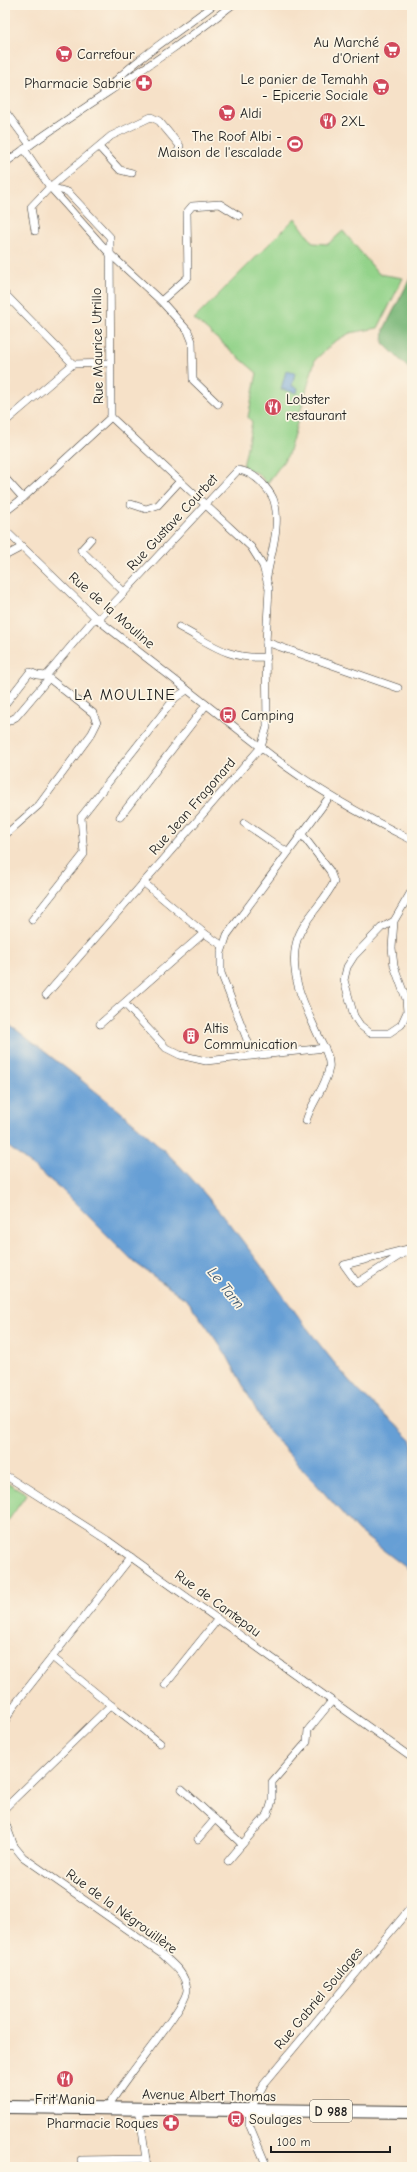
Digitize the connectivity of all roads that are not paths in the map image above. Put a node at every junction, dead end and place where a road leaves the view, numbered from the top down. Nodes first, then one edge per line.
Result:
1 (213, 5) edge
2 (232, 5) edge
3 (99, 97) junction
4 (5, 111) edge
5 (99, 146) junction
6 (27, 147) junction
7 (177, 154) dead end
8 (5, 163) edge
9 (132, 174) dead end
10 (50, 187) junction
11 (239, 216) dead end
12 (35, 230) dead end
13 (109, 253) junction
14 (5, 294) edge
15 (161, 301) junction
16 (110, 363) junction
17 (73, 364) junction
18 (218, 404) dead end
19 (111, 417) junction
20 (5, 422) edge
21 (5, 478) edge
22 (180, 481) junction
23 (23, 498) junction
24 (131, 504) dead end
25 (205, 504) junction
26 (5, 512) edge
27 (5, 530) edge
28 (91, 539) dead end
29 (22, 546) junction
30 (5, 556) edge
31 (267, 579) junction
32 (124, 592) junction
33 (97, 619) junction
34 (179, 627) dead end
35 (266, 642) junction
36 (267, 657) junction
37 (48, 677) junction
38 (398, 688) dead end
39 (187, 690) junction
40 (5, 704) edge
41 (206, 705) junction
42 (5, 723) edge
43 (261, 747) junction
44 (330, 796) junction
45 (120, 817) dead end
46 (244, 823) dead end
47 (301, 833) junction
48 (5, 835) edge
49 (412, 840) edge
50 (287, 852) junction
51 (143, 882) junction
52 (412, 890) edge
53 (32, 920) dead end
54 (394, 920) junction
55 (204, 933) junction
56 (223, 946) junction
57 (46, 995) dead end
58 (125, 1004) junction
59 (100, 1024) dead end
60 (325, 1048) junction
61 (253, 1055) junction
62 (306, 1121) dead end
63 (411, 1249) edge
64 (5, 1475) edge
65 (131, 1557) junction
66 (218, 1619) junction
67 (52, 1657) junction
68 (165, 1685) dead end
69 (331, 1702) junction
70 (111, 1705) junction
71 (5, 1721) edge
72 (160, 1743) dead end
73 (412, 1758) edge
74 (182, 1789) dead end
75 (5, 1808) edge
76 (215, 1819) junction
77 (5, 1822) edge
78 (198, 1839) dead end
79 (5, 1844) edge
80 (242, 1844) junction
81 (14, 1846) junction
82 (228, 1861) dead end
83 (412, 1906) edge
84 (5, 2107) edge
85 (139, 2108) junction
86 (107, 2109) junction
87 (250, 2110) junction
88 (412, 2112) edge
89 (80, 2160) dead end
90 (146, 2163) edge
91 (267, 2167) edge

1 - 3 street
2 - 3 street
3 - 6 street
4 - 6 street
5 - 7 street
5 - 9 street
5 - 10 street
6 - 8 street
6 - 10 street
10 - 12 street
10 - 13 street
10 - 13 street, Rue Maurice Utrillo
11 - 15 street
13 - 15 street
13 - 16 street, Rue Maurice Utrillo
14 - 17 street
15 - 18 street
16 - 17 street
16 - 19 street, Rue Maurice Utrillo
17 - 20 street
19 - 22 street
19 - 23 street, Rue Maurice Utrillo
21 - 23 street
22 - 24 street
22 - 25 street
23 - 26 street, Rue Maurice Utrillo
25 - 31 street
25 - 31 street, Rue Gustave Courbet
25 - 32 street, Rue Gustave Courbet
27 - 29 street, Rue de la Mouline
28 - 32 street, Rue Gustave Courbet
29 - 30 street
29 - 33 street, Rue de la Mouline
31 - 35 street
32 - 33 street, Rue Gustave Courbet
33 - 37 street, Rue Gustave Courbet
33 - 39 street, Rue de la Mouline
34 - 36 street
35 - 36 street
35 - 38 street
36 - 43 street
37 - 40 street
37 - 42 street, Rue Gustave Courbet
37 - 48 street
39 - 41 street, Rue de la Mouline
39 - 53 street
41 - 43 street, Rue de la Mouline
41 - 45 street
43 - 44 street, Rue de la Mouline
43 - 51 street, Rue Jean Fragonard
44 - 47 street
44 - 49 street, Rue de la Mouline
46 - 50 street
47 - 50 street
47 - 60 street
50 - 56 street
51 - 55 street
51 - 57 street, Rue Jean Fragonard
52 - 54 street
54 - 54 street
55 - 56 street
55 - 58 street
56 - 61 street
58 - 59 street
58 - 61 street
60 - 61 street
60 - 62 street
63 - 63 street
64 - 65 street, Rue de Cantepau
65 - 66 street, Rue de Cantepau
65 - 67 street
66 - 68 street
66 - 69 street, Rue de Cantepau
67 - 70 street
67 - 71 street
69 - 73 street, Rue de Cantepau
69 - 80 street
70 - 72 street
70 - 75 street
74 - 76 street
76 - 78 street
76 - 80 street
77 - 81 street, Rue de la Négrouillère
79 - 81 street
80 - 82 street
81 - 86 street, Rue de la Négrouillère
83 - 87 street, Rue Gabriel Soulages
84 - 86 main road, Avenue Albert Thomas / D 988
85 - 86 main road, Avenue Albert Thomas / D 988
85 - 87 main road, Avenue Albert Thomas / D 988
85 - 90 street
87 - 88 main road, Avenue Albert Thomas / D 988
87 - 91 street
89 - 90 street

